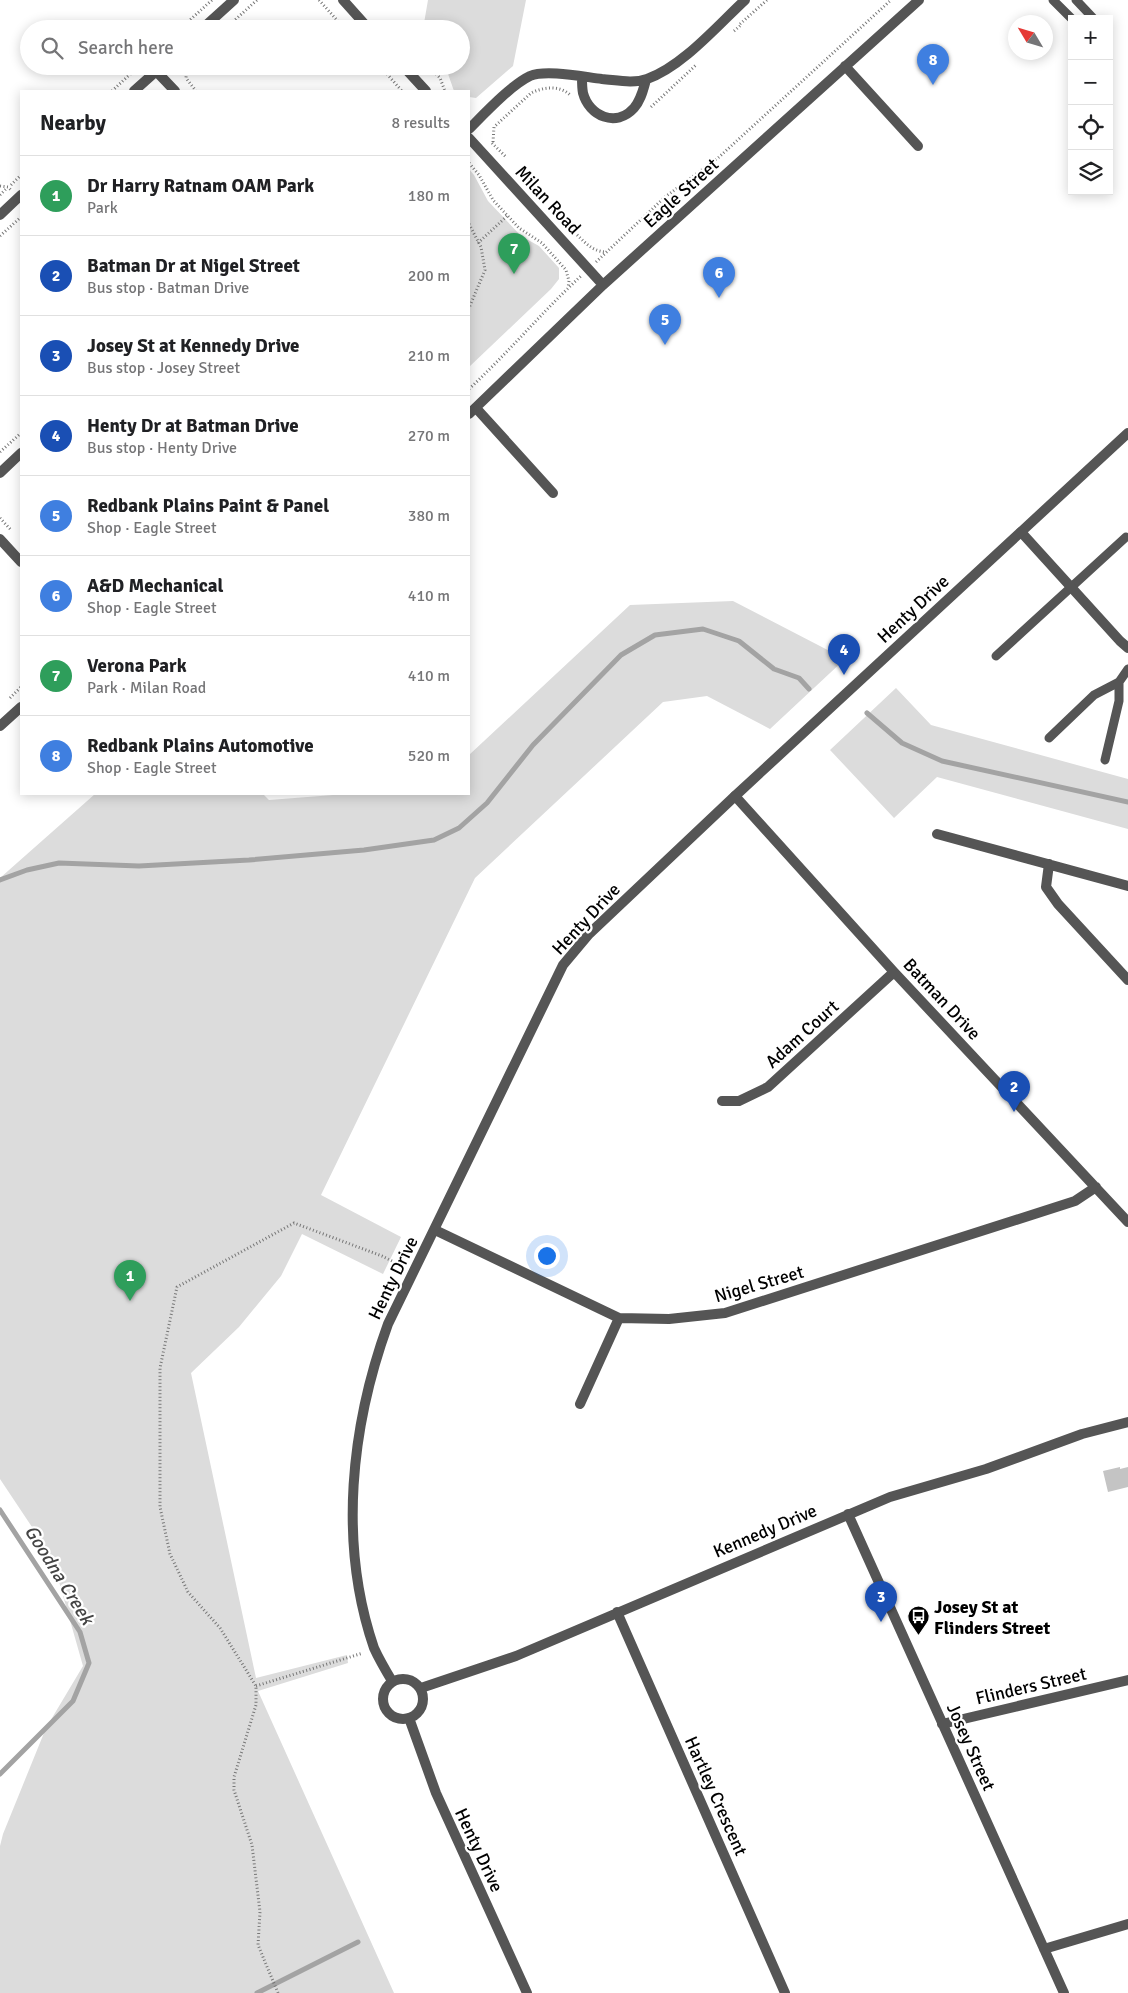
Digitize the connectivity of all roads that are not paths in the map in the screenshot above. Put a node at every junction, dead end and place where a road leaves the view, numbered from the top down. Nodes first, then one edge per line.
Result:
1 (234, 0) edge
2 (343, 0) edge
3 (745, 0) edge
4 (919, 0) edge
5 (1053, 0) edge
6 (1076, 0) edge
7 (1068, 15) edge
8 (1090, 15) edge
9 (212, 20) edge
10 (361, 20) edge
11 (845, 66) junction
12 (152, 75) edge
13 (163, 75) edge
14 (411, 75) edge
15 (582, 77) junction
16 (646, 80) junction
17 (135, 90) edge
18 (174, 90) edge
19 (425, 90) edge
20 (470, 128) edge
21 (470, 139) edge
22 (918, 146) dead end
23 (20, 196) edge
24 (0, 215) edge
25 (603, 285) junction
26 (472, 411) edge
27 (1128, 433) edge
28 (20, 454) edge
29 (0, 473) edge
30 (553, 493) dead end
31 (1021, 532) junction
32 (1126, 537) dead end
33 (0, 539) edge
34 (20, 561) edge
35 (1071, 587) junction
36 (1128, 648) edge
37 (996, 656) dead end
38 (1128, 669) edge
39 (1119, 682) junction
40 (20, 708) edge
41 (0, 726) edge
42 (1048, 738) dead end
43 (1105, 760) dead end
44 (735, 796) junction
45 (937, 834) dead end
46 (1049, 864) junction
47 (1128, 886) edge
48 (894, 972) junction
49 (1128, 980) edge
50 (722, 1101) dead end
51 (1096, 1187) junction
52 (1128, 1222) edge
53 (435, 1230) junction
54 (619, 1318) junction
55 (580, 1404) dead end
56 (1128, 1422) edge
57 (848, 1514) junction
58 (617, 1612) junction
59 (1128, 1680) edge
60 (392, 1681) junction
61 (420, 1688) junction
62 (409, 1718) junction
63 (942, 1724) junction
64 (1128, 1924) edge
65 (1044, 1949) junction
66 (527, 1993) edge
67 (786, 1993) edge
68 (1064, 1993) edge

1 - 9 street
2 - 10 street
3 - 16 street
4 - 11 street, Eagle Street
5 - 7 lane
6 - 8 lane
11 - 22 street
11 - 25 street, Eagle Street
12 - 17 street
13 - 18 street
14 - 19 street
15 - 16 street
15 - 16 street
15 - 20 street
21 - 25 street, Milan Road
23 - 24 street
25 - 26 street, Eagle Street
26 - 30 street
27 - 31 street, Henty Drive
28 - 29 street
31 - 35 street
31 - 44 street, Henty Drive
32 - 35 lane
33 - 34 street
35 - 36 street
35 - 37 lane
38 - 39 lane
39 - 42 lane
39 - 43 lane
40 - 41 street
44 - 48 street, Batman Drive
44 - 53 street, Henty Drive
45 - 46 street
46 - 47 street
46 - 49 street
48 - 50 street, Adam Court
48 - 51 street, Batman Drive
51 - 52 street, Batman Drive
51 - 54 street, Nigel Street
53 - 54 street, Nigel Street
53 - 60 street, Henty Drive
54 - 55 street
56 - 57 street, Kennedy Drive
57 - 58 street, Kennedy Drive
57 - 63 street, Josey Street
58 - 61 street, Kennedy Drive
58 - 67 street, Hartley Crescent
59 - 63 street, Flinders Street
60 - 61 street
60 - 62 street
61 - 62 street
62 - 66 street, Henty Drive
63 - 65 street, Josey Street
64 - 65 street
65 - 68 street, Josey Street

